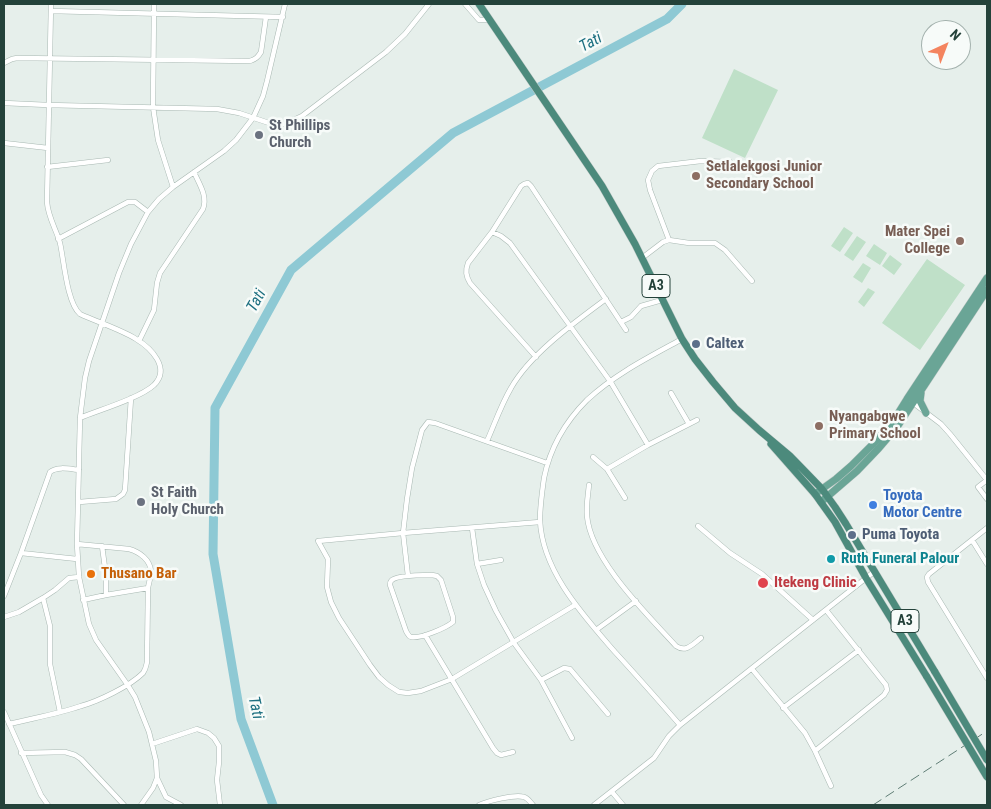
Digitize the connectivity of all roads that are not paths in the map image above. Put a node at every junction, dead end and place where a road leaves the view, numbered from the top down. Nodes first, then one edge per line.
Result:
1 (51, 4) edge
2 (154, 4) edge
3 (285, 4) edge
4 (429, 4) edge
5 (465, 4) edge
6 (479, 4) edge
7 (51, 11) junction
8 (153, 14) junction
9 (266, 16) junction
10 (283, 17) junction
11 (490, 20) junction
12 (50, 59) junction
13 (153, 60) junction
14 (4, 63) edge
15 (4, 103) edge
16 (48, 105) junction
17 (153, 107) junction
18 (253, 118) junction
19 (4, 143) edge
20 (48, 148) junction
21 (108, 160) dead end
22 (730, 162) dead end
23 (47, 167) junction
24 (194, 172) junction
25 (172, 186) junction
26 (148, 212) junction
27 (492, 232) junction
28 (58, 239) junction
29 (669, 240) junction
30 (642, 258) junction
31 (987, 278) edge
32 (752, 281) dead end
33 (987, 290) edge
34 (606, 299) junction
35 (662, 300) junction
36 (621, 322) junction
37 (101, 324) junction
38 (570, 326) junction
39 (626, 330) dead end
40 (682, 339) junction
41 (139, 341) junction
42 (536, 357) junction
43 (610, 381) junction
44 (921, 390) junction
45 (671, 393) dead end
46 (131, 398) junction
47 (910, 401) junction
48 (926, 413) junction
49 (905, 415) junction
50 (80, 418) junction
51 (697, 420) dead end
52 (688, 424) junction
53 (759, 430) junction
54 (487, 441) junction
55 (648, 445) junction
56 (593, 457) dead end
57 (548, 462) junction
58 (607, 469) junction
59 (79, 470) junction
60 (589, 485) dead end
61 (822, 489) junction
62 (815, 494) junction
63 (828, 496) junction
64 (624, 498) dead end
65 (987, 499) edge
66 (79, 502) junction
67 (821, 502) junction
68 (540, 522) junction
69 (698, 526) dead end
70 (472, 528) junction
71 (987, 528) edge
72 (404, 533) junction
73 (972, 540) junction
74 (77, 544) junction
75 (102, 546) junction
76 (21, 553) junction
77 (77, 560) junction
78 (501, 560) dead end
79 (477, 564) junction
80 (987, 564) edge
81 (875, 571) junction
82 (408, 576) junction
83 (79, 577) junction
84 (866, 578) junction
85 (148, 588) junction
86 (106, 595) junction
87 (4, 596) edge
88 (43, 598) junction
89 (83, 600) junction
90 (636, 601) junction
91 (575, 605) junction
92 (826, 610) junction
93 (4, 617) edge
94 (813, 620) junction
95 (596, 630) junction
96 (425, 635) junction
97 (701, 638) dead end
98 (514, 643) junction
99 (859, 650) junction
100 (752, 669) junction
101 (987, 678) edge
102 (452, 679) junction
103 (541, 680) junction
104 (127, 684) junction
105 (783, 708) junction
106 (4, 712) edge
107 (60, 712) junction
108 (608, 714) dead end
109 (9, 724) junction
110 (680, 725) junction
111 (572, 738) dead end
112 (152, 744) junction
113 (815, 751) junction
114 (513, 752) dead end
115 (21, 753) junction
116 (987, 760) edge
117 (987, 777) edge
118 (157, 778) junction
119 (831, 786) dead end
120 (612, 792) junction
121 (48, 805) edge
122 (124, 805) edge
123 (141, 805) edge
124 (181, 805) edge
125 (220, 805) edge
126 (479, 805) edge
127 (533, 805) edge
128 (594, 805) edge
129 (623, 805) edge

1 - 7 street
2 - 8 street
3 - 10 street
4 - 18 street
5 - 11 street
6 - 11 highway, A3
7 - 8 street
7 - 12 street
8 - 9 street
8 - 13 street
9 - 10 street
9 - 13 street
10 - 18 street
11 - 30 highway, A3
12 - 13 street
12 - 14 street
12 - 16 street
13 - 17 street
15 - 16 street
16 - 17 street
16 - 20 street
17 - 18 street
17 - 25 street
18 - 24 street
19 - 20 street
20 - 23 street
21 - 23 street
22 - 29 street
23 - 28 street
24 - 25 street
24 - 41 street
25 - 26 street
26 - 28 street
26 - 37 street
27 - 34 street
27 - 38 street
27 - 42 street
28 - 37 street
29 - 30 street
29 - 32 street
30 - 35 highway, A3
31 - 47 main road
33 - 44 main road
34 - 36 street
34 - 38 street
35 - 36 street
35 - 40 highway, A3
36 - 39 street
37 - 41 street
37 - 50 street
38 - 42 street
38 - 43 street
40 - 43 street
40 - 53 highway, A3
41 - 46 street
42 - 54 street
43 - 55 street
43 - 57 street
44 - 47 main road
44 - 48 main road
45 - 52 street
46 - 50 street
46 - 66 street
47 - 48 street
47 - 49 main road
47 - 61 main road
48 - 49 main road
48 - 65 street
49 - 63 main road
50 - 59 street
51 - 52 street
52 - 55 street
53 - 61 highway, A3
53 - 62 highway, A3
54 - 57 street
54 - 72 street
55 - 58 street
56 - 58 street
57 - 68 street
58 - 64 street
59 - 66 street
59 - 76 street
60 - 90 street
61 - 62 main road
61 - 63 highway, A3
62 - 67 highway, A3
63 - 67 main road
63 - 81 highway, A3
66 - 74 street
67 - 84 highway, A3
68 - 70 street
68 - 91 street
69 - 94 street
70 - 72 street
70 - 79 street
71 - 73 street
72 - 82 street
72 - 102 street
73 - 80 street
73 - 101 street
74 - 75 street
74 - 77 street
75 - 85 street
75 - 86 street
76 - 77 street
76 - 87 street
77 - 83 street
78 - 79 street
79 - 98 street
81 - 84 street
81 - 116 highway, A3, bridge
82 - 96 street
82 - 96 street
83 - 88 street
83 - 89 street
84 - 92 street
84 - 117 highway, A3, bridge
85 - 86 street
85 - 104 street
86 - 89 street
88 - 93 street
88 - 107 street
89 - 104 street
90 - 95 street
90 - 97 street
91 - 95 street
91 - 98 street
92 - 94 street
92 - 99 street
94 - 100 street
95 - 110 street
96 - 102 street
98 - 102 street
98 - 103 street
99 - 105 street
99 - 113 street
100 - 105 street
100 - 110 street
102 - 114 street
103 - 108 street
103 - 111 street
104 - 107 street
104 - 112 street
105 - 113 street
106 - 109 street
107 - 109 street
109 - 115 street
110 - 120 street
112 - 118 street
112 - 125 street
113 - 119 street
115 - 121 street
115 - 122 street
118 - 123 street
118 - 124 street
120 - 128 street
120 - 129 street
126 - 127 street

